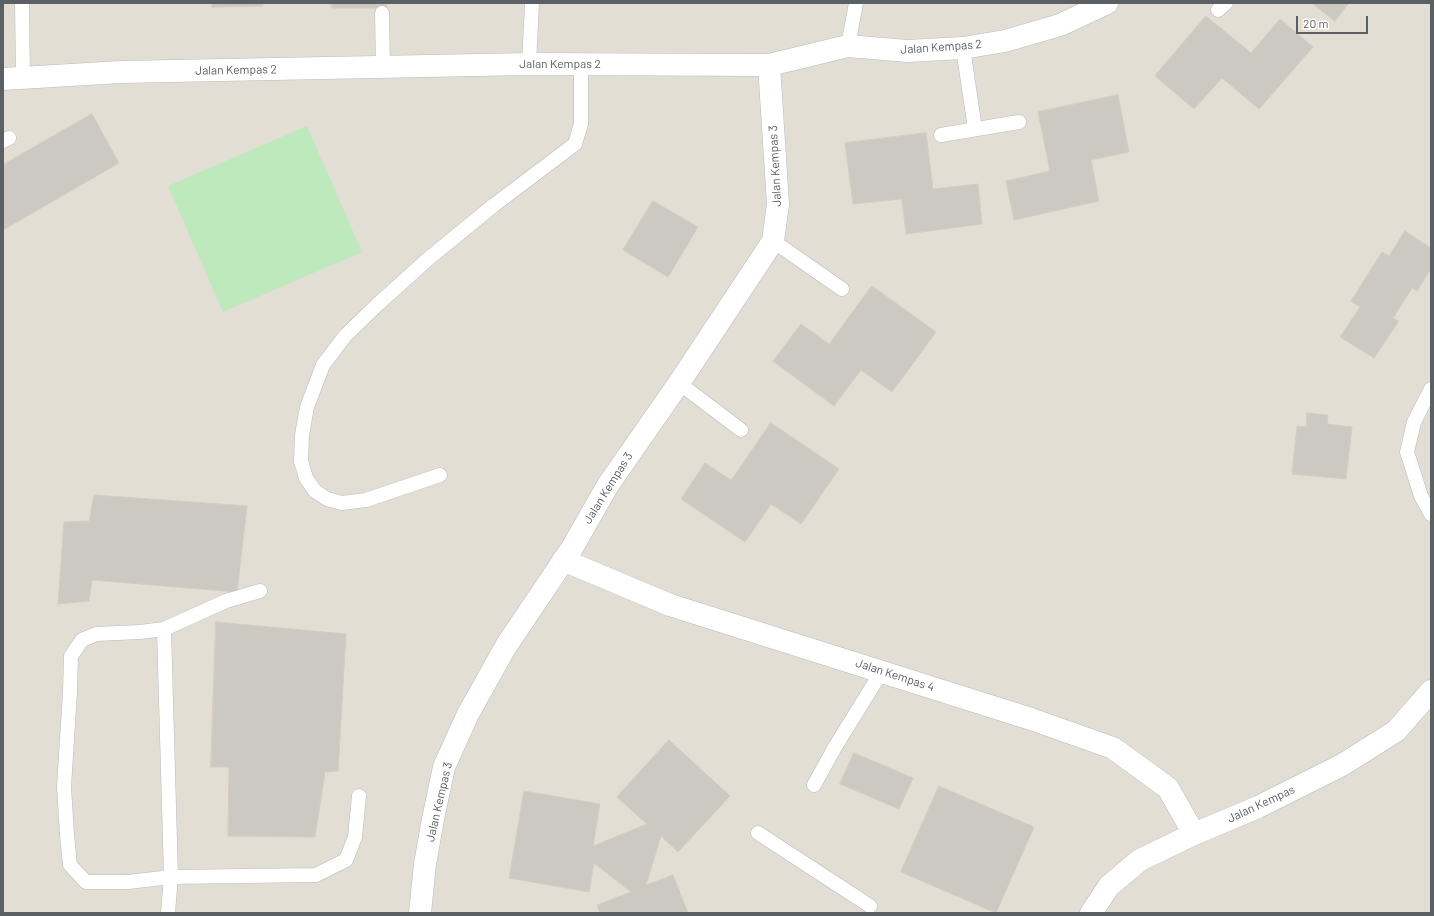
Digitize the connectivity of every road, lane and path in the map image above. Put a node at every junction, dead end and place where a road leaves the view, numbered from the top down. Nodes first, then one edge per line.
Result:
1 (22, 3) edge
2 (532, 3) edge
3 (856, 3) edge
4 (1107, 3) edge
5 (382, 13) dead end
6 (848, 46) junction
7 (963, 48) junction
8 (529, 64) junction
9 (581, 64) junction
10 (769, 65) junction
11 (383, 68) junction
12 (13, 78) edge
13 (1019, 122) dead end
14 (975, 129) junction
15 (941, 134) dead end
16 (773, 241) junction
17 (842, 289) dead end
18 (679, 382) junction
19 (1431, 389) edge
20 (742, 430) dead end
21 (440, 475) dead end
22 (1431, 514) edge
23 (563, 560) junction
24 (260, 590) dead end
25 (164, 628) junction
26 (882, 671) junction
27 (1431, 691) edge
28 (814, 785) dead end
29 (358, 796) dead end
30 (758, 833) dead end
31 (1194, 834) junction
32 (171, 877) junction
33 (871, 911) edge
34 (168, 913) edge
35 (420, 913) edge
36 (1091, 913) edge

1 - 12 lane
2 - 8 lane
3 - 6 lane
4 - 7 street, Jalan Kempas 2
5 - 11 lane
6 - 7 street, Jalan Kempas 2
6 - 10 street, Jalan Kempas 2
7 - 14 lane
8 - 9 street, Jalan Kempas 2
8 - 11 street, Jalan Kempas 2
9 - 10 street, Jalan Kempas 2
9 - 21 lane
10 - 16 street, Jalan Kempas 3
11 - 12 street, Jalan Kempas 2
13 - 14 lane
14 - 15 lane
16 - 17 lane
16 - 18 street, Jalan Kempas 3
18 - 20 lane
18 - 23 street, Jalan Kempas 3
19 - 22 lane
23 - 26 street, Jalan Kempas 4
23 - 35 street, Jalan Kempas 3
24 - 25 lane
25 - 32 lane
25 - 32 lane
26 - 28 lane
26 - 31 street, Jalan Kempas 4
27 - 31 street, Jalan Kempas
29 - 32 lane
30 - 33 lane
31 - 36 street, Jalan Kempas
32 - 34 lane

